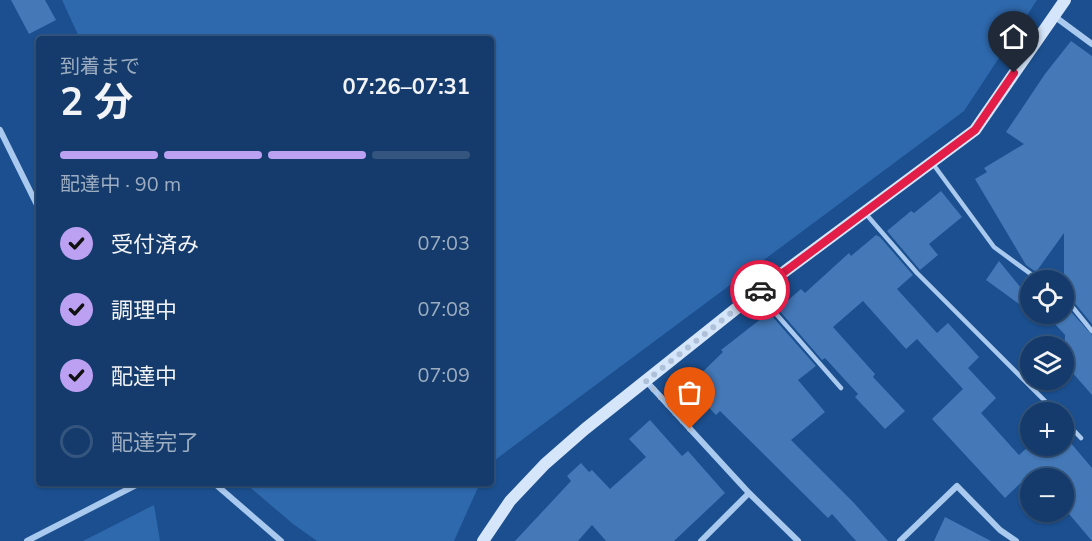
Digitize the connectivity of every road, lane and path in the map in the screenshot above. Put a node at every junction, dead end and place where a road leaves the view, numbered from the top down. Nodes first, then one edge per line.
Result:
1 (1065, 0) edge
2 (1054, 16) junction
3 (1092, 44) edge
4 (0, 130) edge
5 (932, 162) junction
6 (36, 203) edge
7 (865, 212) junction
8 (1025, 270) edge
9 (757, 292) junction
10 (1074, 308) edge
11 (1092, 331) edge
12 (646, 381) junction
13 (842, 388) dead end
14 (1046, 402) edge
15 (1074, 430) edge
16 (1082, 438) dead end
17 (134, 486) edge
18 (217, 486) edge
19 (749, 493) junction
20 (27, 541) edge
21 (280, 541) edge
22 (483, 541) edge
23 (701, 541) edge
24 (798, 541) edge
25 (900, 541) edge
26 (1016, 541) edge

1 - 2 street
2 - 3 street
2 - 5 street
4 - 6 street
5 - 7 street
5 - 8 lane
7 - 9 street
7 - 14 lane
9 - 12 street
9 - 13 lane
10 - 11 lane
12 - 19 street
12 - 22 street
15 - 16 lane
17 - 20 street
18 - 21 street
19 - 23 street
19 - 24 street
25 - 26 street

